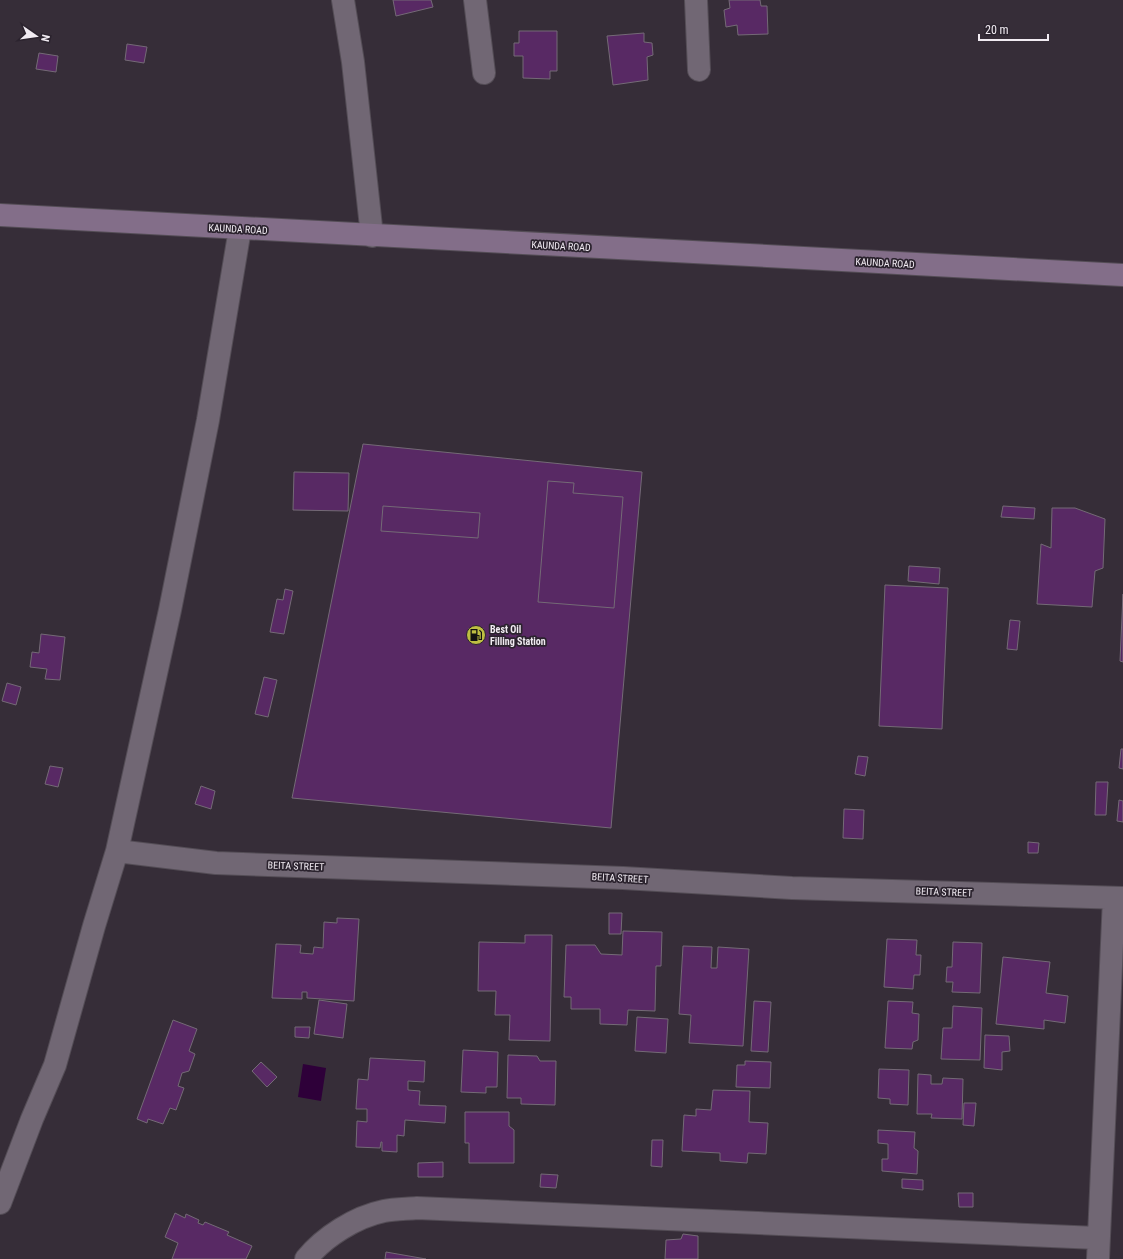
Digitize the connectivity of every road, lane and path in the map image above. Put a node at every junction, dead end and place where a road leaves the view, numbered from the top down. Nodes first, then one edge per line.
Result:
1 (343, 0) edge
2 (475, 0) edge
3 (696, 0) edge
4 (699, 70) dead end
5 (484, 72) dead end
6 (0, 215) edge
7 (240, 229) junction
8 (372, 236) junction
9 (1123, 275) edge
10 (118, 851) junction
11 (1118, 898) edge
12 (0, 1203) edge
13 (1097, 1238) junction
14 (306, 1259) edge
15 (1098, 1259) edge

1 - 8 street
2 - 5 street
3 - 4 street
6 - 7 main road, KAUNDA ROAD
7 - 8 main road, KAUNDA ROAD
7 - 10 street
8 - 9 main road, KAUNDA ROAD
10 - 11 street, BEITA STREET
10 - 12 street
11 - 13 street
13 - 14 street
13 - 15 street

